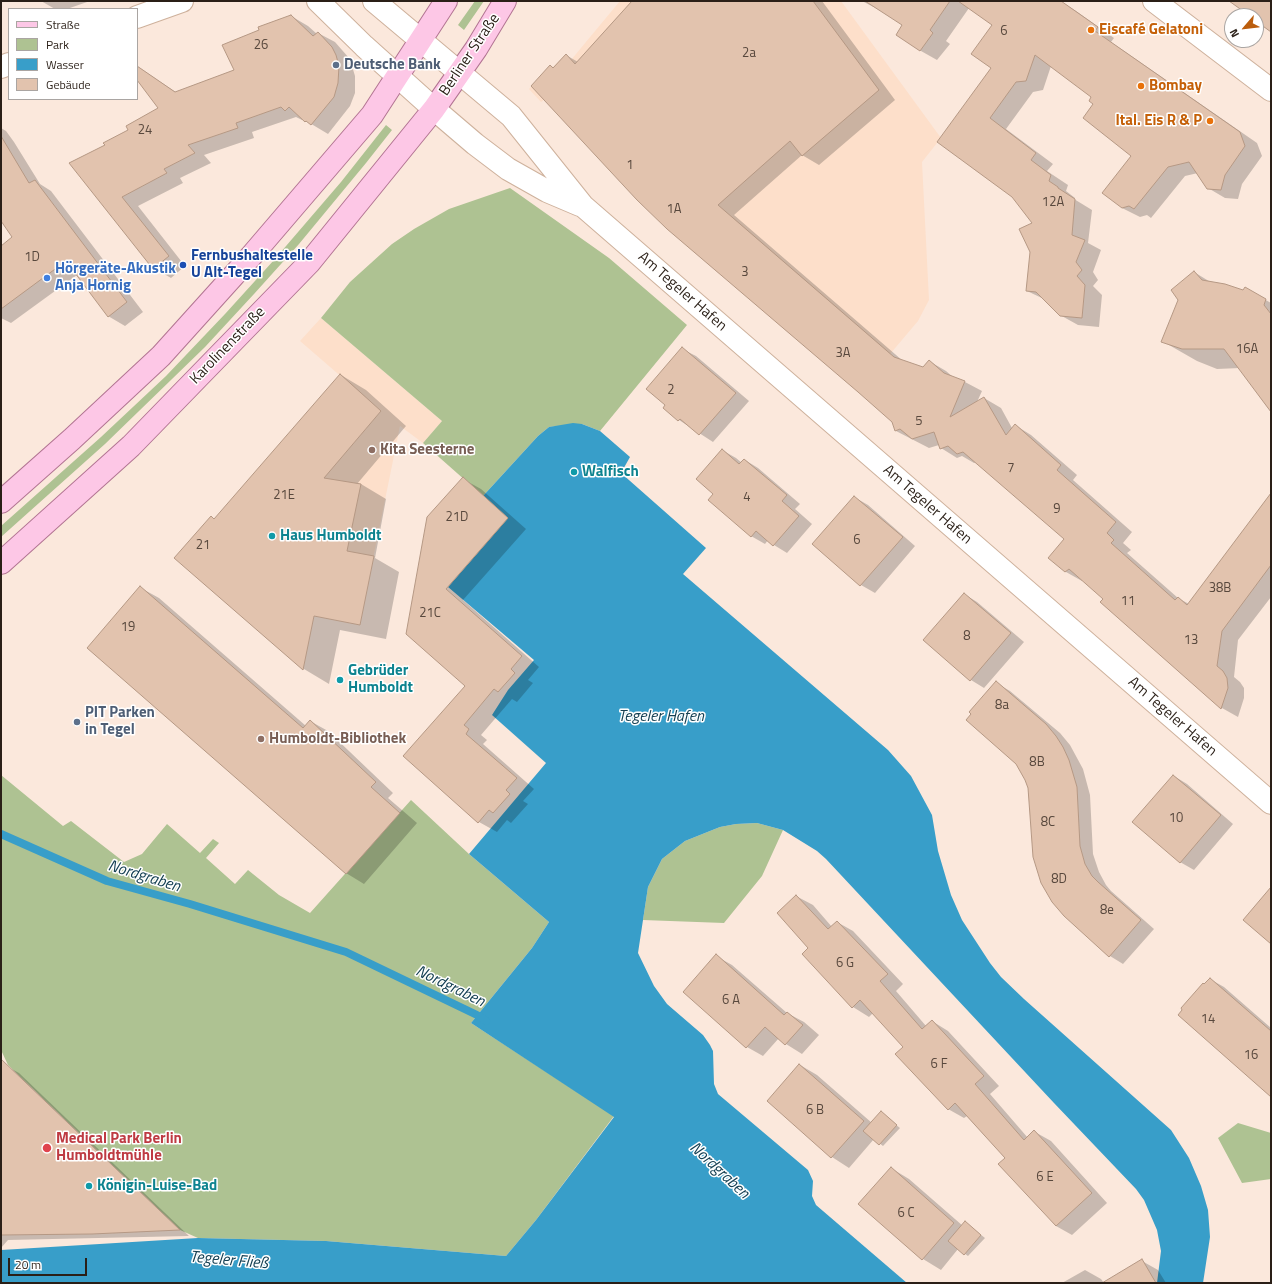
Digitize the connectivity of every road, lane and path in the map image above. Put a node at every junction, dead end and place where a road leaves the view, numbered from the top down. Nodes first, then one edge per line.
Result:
1 (182, 1) edge
2 (318, 1) edge
3 (374, 1) edge
4 (446, 1) edge
5 (505, 1) edge
6 (1154, 1) edge
7 (138, 17) edge
8 (422, 40) junction
9 (460, 73) junction
10 (398, 76) junction
11 (1271, 90) edge
12 (434, 109) junction
13 (583, 206) junction
14 (1, 502) edge
15 (1, 563) edge
16 (1271, 803) edge

1 - 7 street
2 - 10 street, Am Tegeler Hafen
3 - 8 street, Am Tegeler Hafen
4 - 8 main road
5 - 9 main road, Berliner Straße
6 - 11 street
8 - 9 street, Am Tegeler Hafen
8 - 10 main road
9 - 12 main road, Berliner Straße
9 - 13 street, Am Tegeler Hafen
10 - 12 street, Am Tegeler Hafen
10 - 14 main road
12 - 13 street, Am Tegeler Hafen
12 - 15 main road, Karolinenstraße
13 - 16 street, Am Tegeler Hafen

